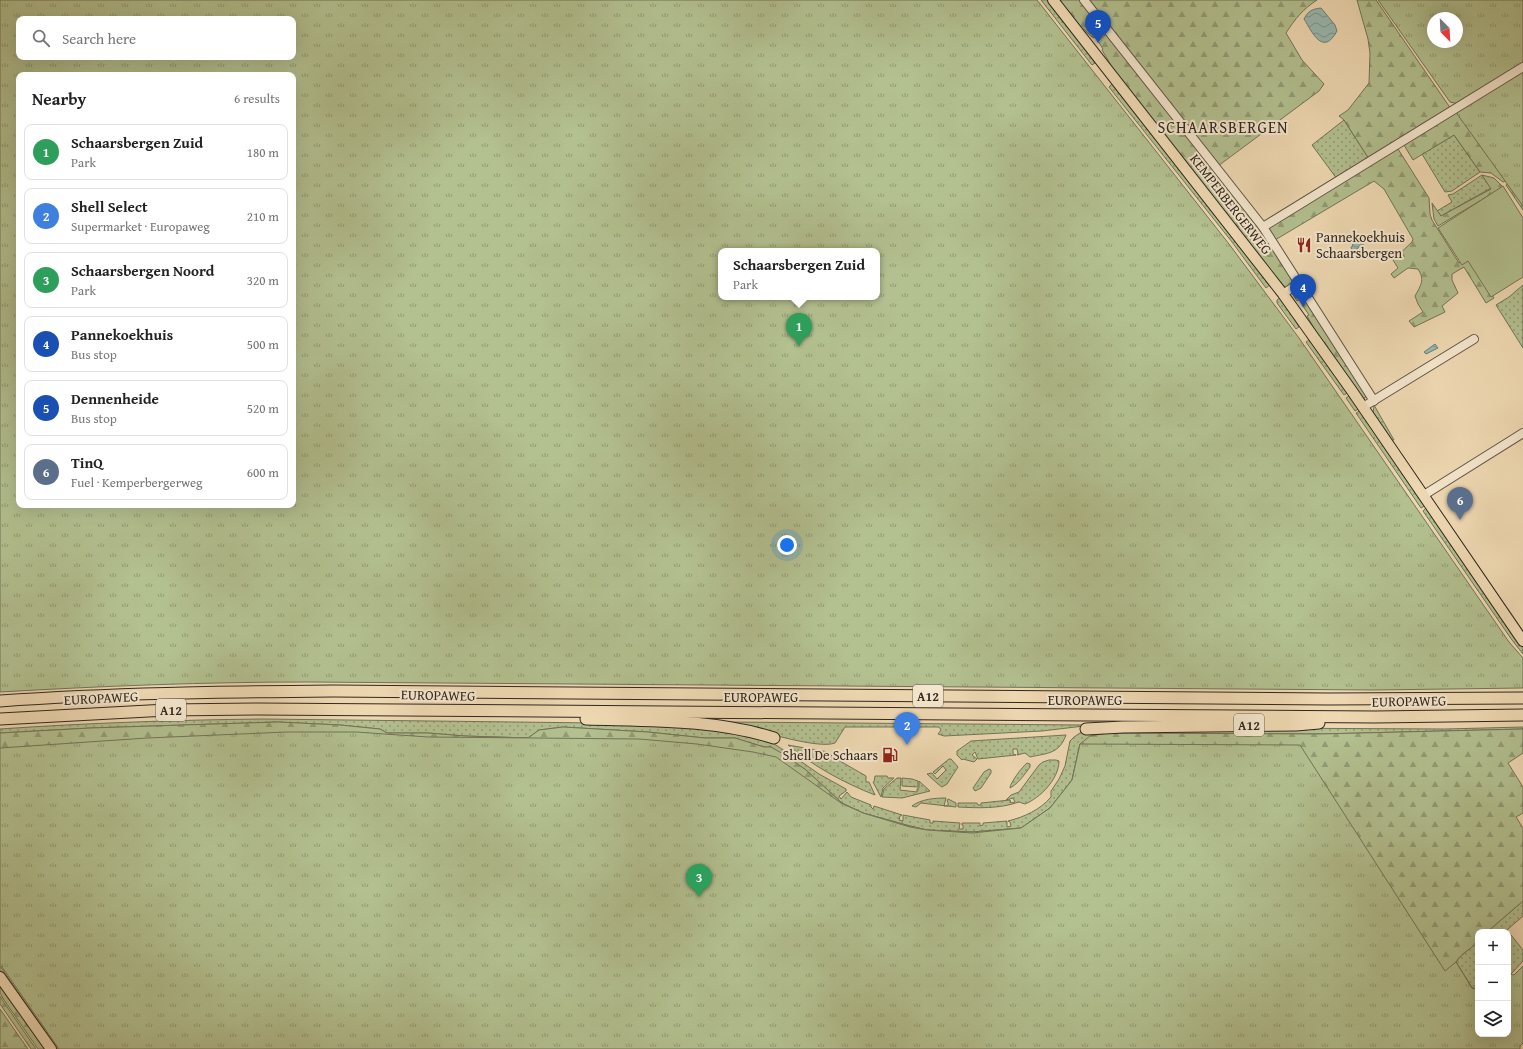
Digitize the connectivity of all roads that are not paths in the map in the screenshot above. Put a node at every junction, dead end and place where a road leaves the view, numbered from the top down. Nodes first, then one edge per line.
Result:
1 (1054, 0) edge
2 (1084, 0) edge
3 (1523, 68) edge
4 (1263, 228) junction
5 (1298, 283) junction
6 (1283, 294) junction
7 (1474, 339) dead end
8 (1374, 401) junction
9 (1363, 407) junction
10 (1523, 434) edge
11 (1424, 495) junction
12 (1523, 641) edge
13 (1523, 698) edge
14 (0, 701) edge
15 (488, 711) junction
16 (1523, 715) edge
17 (1375, 717) junction
18 (0, 719) edge
19 (1086, 729) dead end
20 (774, 738) dead end
21 (0, 977) edge
22 (51, 1049) edge

1 - 6 main road, KEMPERBERGERWEG
2 - 4 street, KEMPERBERGERWEG
3 - 4 street, KEMPERBERGERWEG
4 - 5 street, KEMPERBERGERWEG
5 - 6 street
5 - 8 street, KEMPERBERGERWEG
6 - 9 main road, KEMPERBERGERWEG
7 - 8 street
8 - 9 street
9 - 11 main road, KEMPERBERGERWEG
10 - 11 street
11 - 12 main road, KEMPERBERGERWEG
13 - 14 highway, EUROPAWEG / A12
15 - 17 highway, EUROPAWEG / A12
15 - 18 highway, EUROPAWEG / A12
15 - 20 highway, A12
16 - 17 highway, EUROPAWEG / A12
17 - 19 highway, A12
21 - 22 main road

